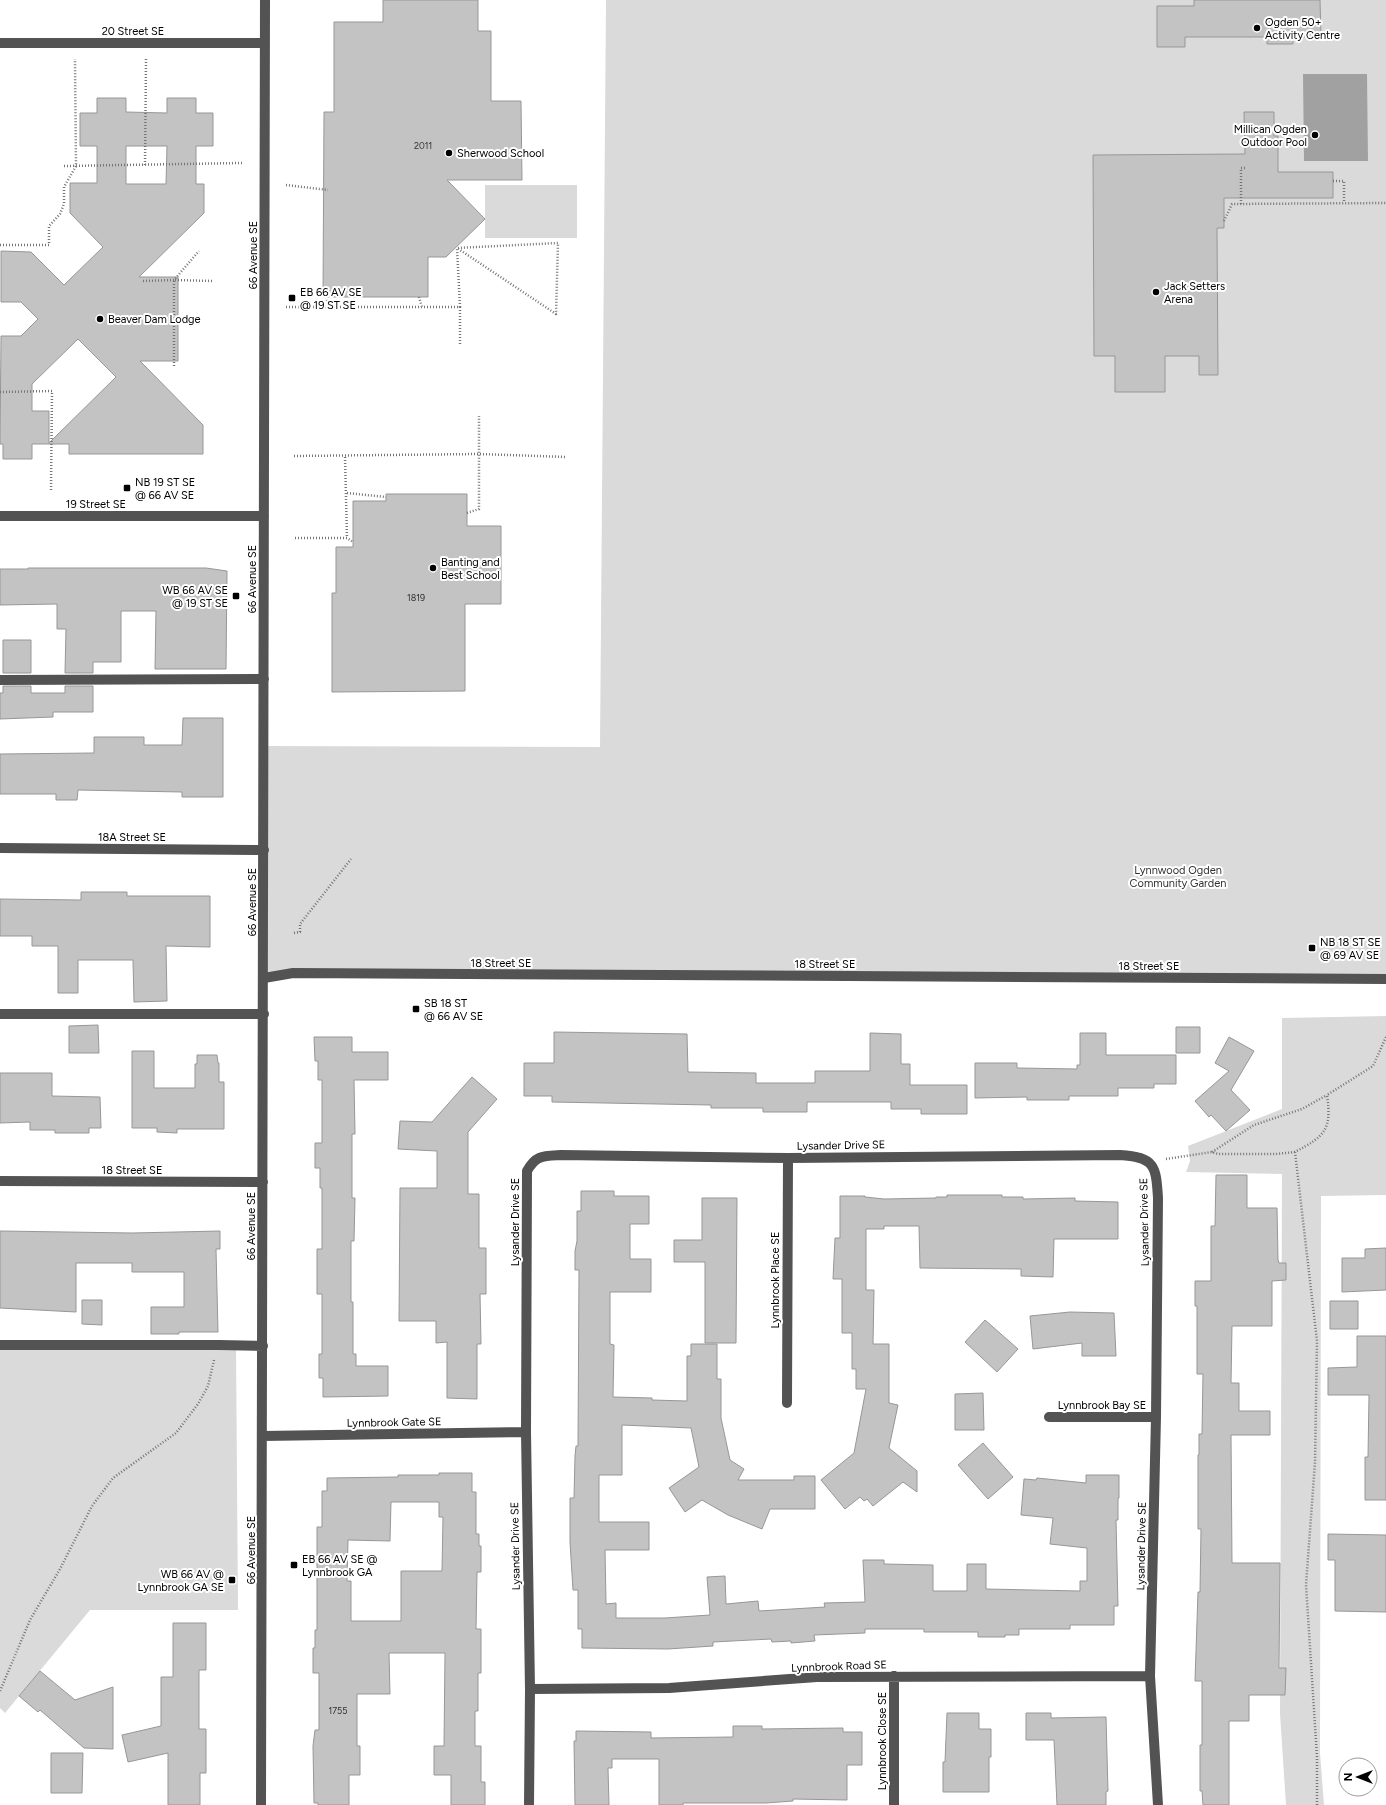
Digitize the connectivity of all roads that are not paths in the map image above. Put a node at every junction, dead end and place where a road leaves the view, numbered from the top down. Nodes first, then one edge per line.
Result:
1 (266, 0) edge
2 (0, 43) edge
3 (266, 43) junction
4 (0, 516) edge
5 (264, 516) junction
6 (264, 679) junction
7 (0, 680) edge
8 (0, 848) edge
9 (264, 850) junction
10 (264, 978) junction
11 (1386, 979) edge
12 (0, 1014) edge
13 (264, 1014) junction
14 (788, 1158) junction
15 (0, 1182) edge
16 (263, 1182) junction
17 (0, 1345) edge
18 (263, 1346) junction
19 (787, 1403) dead end
20 (1049, 1416) dead end
21 (1156, 1417) junction
22 (526, 1432) junction
23 (263, 1436) junction
24 (894, 1676) junction
25 (1150, 1676) junction
26 (530, 1689) junction
27 (261, 1805) edge
28 (529, 1805) edge
29 (894, 1805) edge
30 (1158, 1805) edge

1 - 3 street, 66 Avenue SE
2 - 3 street, 20 Street SE
3 - 5 street, 66 Avenue SE
4 - 5 street, 19 Street SE
5 - 6 street, 66 Avenue SE
6 - 7 street
6 - 9 street, 66 Avenue SE
8 - 9 street, 18A Street SE
9 - 10 street, 66 Avenue SE
10 - 11 street, 18 Street SE
10 - 13 street, 66 Avenue SE
12 - 13 street
13 - 16 street, 66 Avenue SE
14 - 19 street, Lynnbrook Place SE
14 - 21 street, Lysander Drive SE
14 - 22 street, Lysander Drive SE
15 - 16 street, 18 Street SE
16 - 18 street, 66 Avenue SE
17 - 18 street
18 - 23 street, 66 Avenue SE
20 - 21 street, Lynnbrook Bay SE
21 - 25 street, Lysander Drive SE
22 - 23 street, Lynnbrook Gate SE
22 - 26 street, Lysander Drive SE
23 - 27 street, 66 Avenue SE
24 - 25 street, Lynnbrook Road SE
24 - 26 street, Lynnbrook Road SE
24 - 29 street, Lynnbrook Close SE
25 - 30 street, Lysander Drive SE
26 - 28 street, Lysander Drive SE

